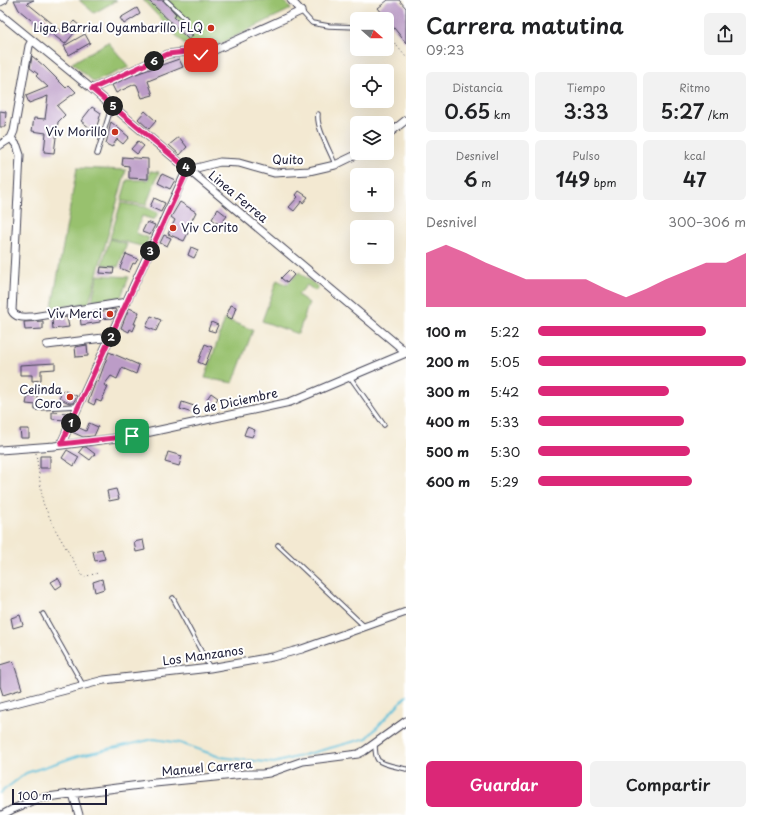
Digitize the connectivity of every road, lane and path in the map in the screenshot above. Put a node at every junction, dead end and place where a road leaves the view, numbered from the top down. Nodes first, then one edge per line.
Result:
1 (4, 0) edge
2 (166, 0) edge
3 (291, 0) edge
4 (0, 2) edge
5 (300, 11) junction
6 (0, 14) edge
7 (185, 18) dead end
8 (350, 27) edge
9 (32, 40) junction
10 (394, 42) edge
11 (406, 57) edge
12 (92, 89) junction
13 (112, 105) junction
14 (318, 114) dead end
15 (406, 120) edge
16 (394, 129) edge
17 (11, 138) junction
18 (0, 145) edge
19 (97, 154) dead end
20 (350, 158) edge
21 (336, 166) junction
22 (189, 170) junction
23 (127, 302) junction
24 (111, 337) junction
25 (47, 344) dead end
26 (406, 352) edge
27 (349, 377) junction
28 (79, 406) junction
29 (37, 408) dead end
30 (384, 425) dead end
31 (61, 444) junction
32 (35, 447) junction
33 (0, 450) edge
34 (278, 545) dead end
35 (98, 573) dead end
36 (173, 598) dead end
37 (406, 612) edge
38 (43, 614) dead end
39 (364, 626) junction
40 (210, 668) junction
41 (84, 686) junction
42 (0, 708) edge
43 (406, 721) edge
44 (375, 744) junction
45 (406, 769) edge
46 (73, 794) junction
47 (2, 815) edge
48 (79, 815) edge

1 - 4 street
2 - 7 lane
3 - 5 street
5 - 8 lane
5 - 12 street
6 - 9 street, Linea Ferrea
9 - 12 street, Linea Ferrea
9 - 17 street
10 - 11 path
12 - 13 street, Linea Ferrea
13 - 19 lane
13 - 22 street, Linea Ferrea
14 - 21 lane
15 - 16 street
17 - 18 street
17 - 23 street
20 - 21 street, Quito
21 - 22 street, Quito
22 - 23 street
22 - 26 street, Linea Ferrea
23 - 24 street
24 - 25 street
24 - 28 street
26 - 27 street, 6 de Diciembre
27 - 30 lane
27 - 31 street, 6 de Diciembre
28 - 29 lane
28 - 31 street
31 - 32 street, 6 de Diciembre
32 - 33 street, 6 de Diciembre
32 - 35 path
34 - 39 lane
36 - 40 lane
37 - 39 street, Los Manzanos
38 - 41 lane
39 - 40 street, Los Manzanos
40 - 41 street, Los Manzanos
41 - 42 street, Los Manzanos
43 - 44 street, Manuel Carrera
44 - 45 lane
44 - 46 street, Manuel Carrera
46 - 47 street, Manuel Carrera
46 - 48 street

